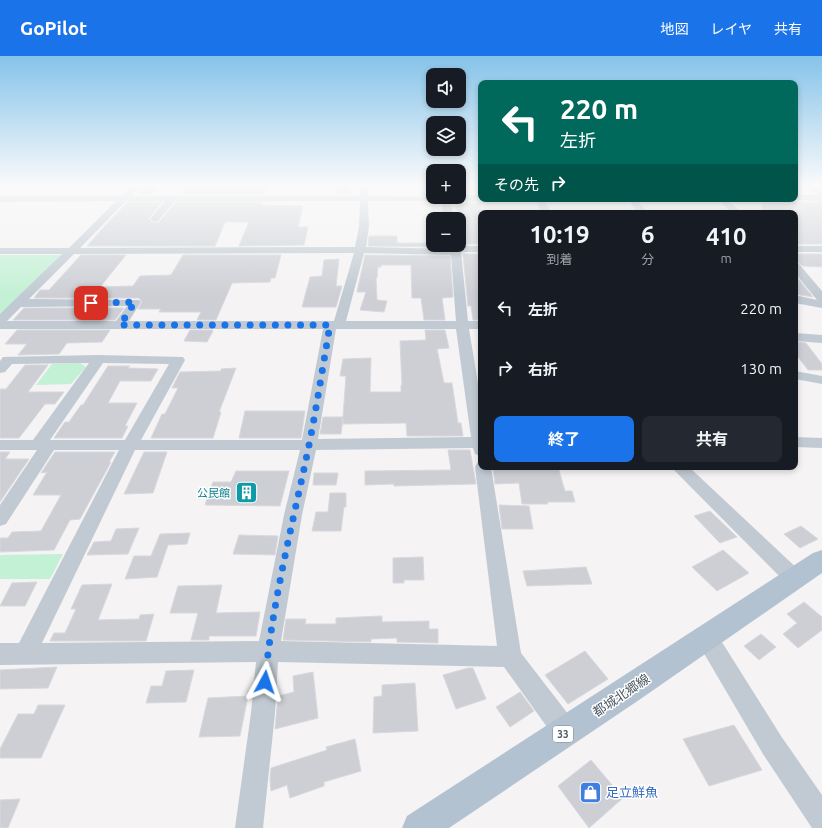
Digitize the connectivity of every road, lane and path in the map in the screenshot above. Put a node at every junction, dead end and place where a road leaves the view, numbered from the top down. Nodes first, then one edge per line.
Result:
1 (100, 222) edge
2 (364, 222) edge
3 (426, 249) edge
4 (466, 249) edge
5 (478, 249) edge
6 (798, 249) edge
7 (822, 249) edge
8 (360, 250) junction
9 (0, 251) edge
10 (70, 251) junction
11 (455, 252) edge
12 (798, 270) edge
13 (822, 298) edge
14 (798, 300) edge
15 (18, 303) junction
16 (822, 304) edge
17 (0, 321) edge
18 (0, 325) edge
19 (120, 325) junction
20 (334, 325) junction
21 (462, 325) junction
22 (478, 325) edge
23 (798, 337) edge
24 (822, 339) edge
25 (99, 359) junction
26 (0, 369) edge
27 (798, 376) edge
28 (822, 380) edge
29 (478, 425) edge
30 (798, 442) edge
31 (822, 443) edge
32 (478, 444) edge
33 (0, 445) edge
34 (43, 445) junction
35 (309, 445) junction
36 (129, 446) junction
37 (483, 470) edge
38 (682, 470) edge
39 (0, 519) edge
40 (822, 560) edge
41 (794, 578) junction
42 (707, 638) junction
43 (268, 651) junction
44 (26, 653) junction
45 (0, 654) edge
46 (510, 657) junction
47 (566, 732) junction
48 (822, 818) edge
49 (249, 828) edge
50 (419, 828) edge

1 - 10 street
2 - 8 street
3 - 8 street
4 - 5 street
6 - 7 street
8 - 10 street
8 - 20 street
9 - 10 street
10 - 15 street
11 - 21 street
12 - 13 street
14 - 16 street
15 - 17 street
15 - 19 street
18 - 19 street
19 - 20 street
20 - 21 street
20 - 35 street
21 - 22 street
21 - 29 street
23 - 24 street
25 - 26 street
25 - 34 street
25 - 36 street
27 - 28 street
30 - 31 street
32 - 35 street
33 - 34 street
34 - 36 street
34 - 39 street
35 - 36 street
35 - 43 street
36 - 44 street
37 - 46 street
38 - 41 street
40 - 41 main road, 都城北郷線 / 33
41 - 42 main road, 都城北郷線 / 33
42 - 47 main road, 都城北郷線 / 33
42 - 48 street
43 - 44 street
43 - 46 street
43 - 49 street
44 - 45 street
46 - 47 street
47 - 50 main road, 都城北郷線 / 33

